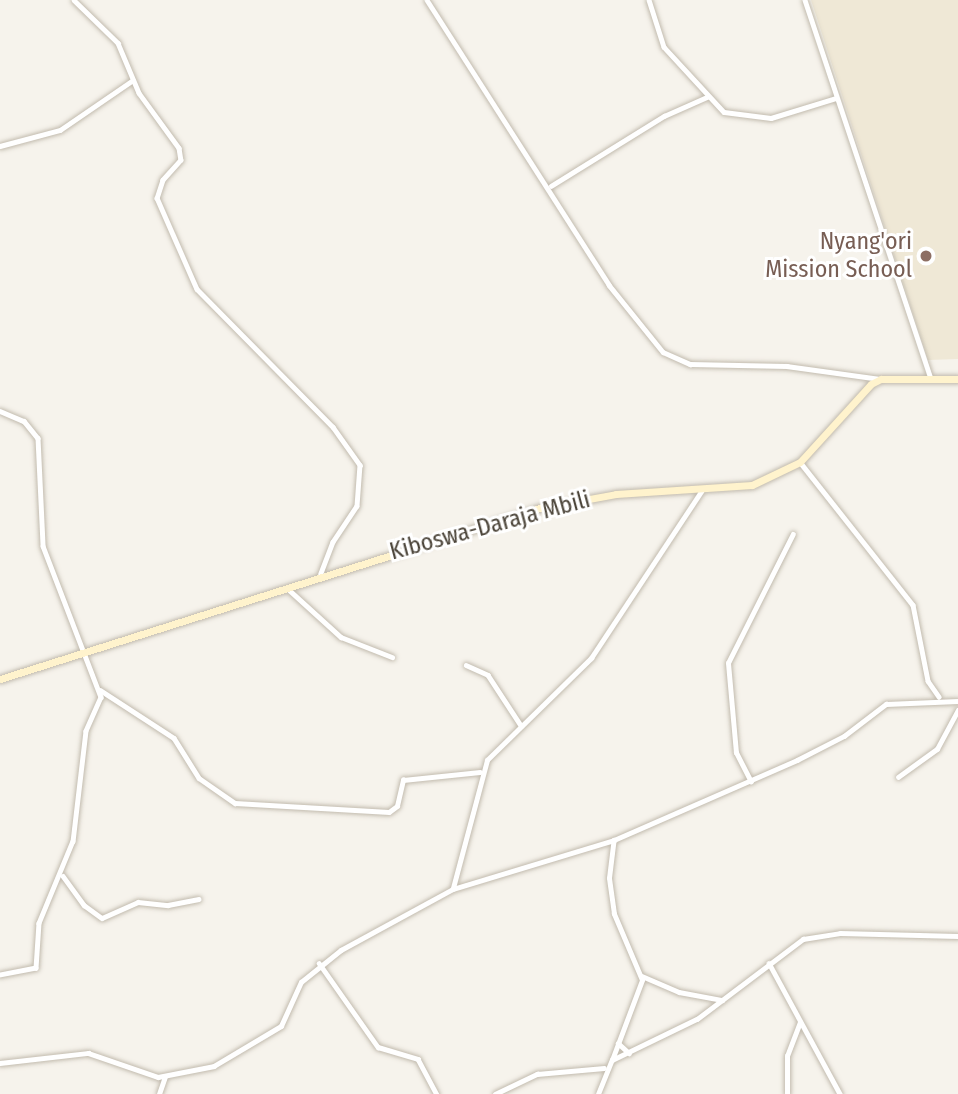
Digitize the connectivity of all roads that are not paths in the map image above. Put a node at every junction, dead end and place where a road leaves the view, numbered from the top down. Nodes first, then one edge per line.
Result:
1 (74, 0) edge
2 (427, 0) edge
3 (649, 0) edge
4 (805, 0) edge
5 (133, 80) junction
6 (707, 97) junction
7 (836, 98) junction
8 (0, 146) edge
9 (551, 186) junction
10 (881, 379) junction
11 (931, 379) junction
12 (958, 379) edge
13 (0, 411) edge
14 (800, 462) junction
15 (703, 489) junction
16 (793, 534) dead end
17 (321, 574) junction
18 (284, 585) junction
19 (83, 652) junction
20 (392, 657) dead end
21 (466, 664) dead end
22 (0, 679) edge
23 (100, 690) junction
24 (939, 698) junction
25 (958, 701) edge
26 (958, 710) edge
27 (520, 724) junction
28 (480, 772) junction
29 (898, 777) dead end
30 (751, 782) junction
31 (614, 840) junction
32 (63, 876) junction
33 (453, 889) junction
34 (198, 899) dead end
35 (958, 936) edge
36 (319, 963) junction
37 (769, 963) junction
38 (0, 975) edge
39 (641, 975) junction
40 (722, 1000) junction
41 (800, 1022) junction
42 (618, 1043) junction
43 (629, 1053) junction
44 (612, 1060) junction
45 (0, 1063) edge
46 (604, 1068) junction
47 (166, 1077) junction
48 (159, 1094) edge
49 (437, 1094) edge
50 (495, 1094) edge
51 (597, 1094) edge
52 (787, 1094) edge
53 (840, 1094) edge

1 - 5 street
2 - 9 street
3 - 6 street
4 - 7 street
5 - 8 street
5 - 17 street
6 - 7 street
6 - 9 street
7 - 11 street
9 - 10 street
10 - 11 main road
10 - 14 main road, Kiboswa-Daraja Mbili
11 - 12 main road
13 - 19 street
14 - 15 main road, Kiboswa-Daraja Mbili
14 - 24 street
15 - 17 main road, Kiboswa-Daraja Mbili
15 - 27 street
16 - 30 street
17 - 18 main road, Kiboswa-Daraja Mbili
18 - 19 main road, Kiboswa-Daraja Mbili
18 - 20 street
19 - 22 main road, Kiboswa-Daraja Mbili
19 - 23 street
21 - 27 street
23 - 28 street
23 - 32 street
24 - 25 street
24 - 30 street
26 - 29 street
27 - 28 street
28 - 33 street
30 - 31 street
31 - 33 street
31 - 39 street
32 - 34 street
32 - 38 street
33 - 36 street
35 - 37 street
36 - 47 street
36 - 49 street
37 - 40 street
37 - 41 street
39 - 40 street
39 - 42 street
40 - 43 street
41 - 52 street
41 - 53 street
42 - 43 street
42 - 44 street
43 - 44 street
44 - 46 street
45 - 47 street
46 - 50 street
46 - 51 street
47 - 48 street

